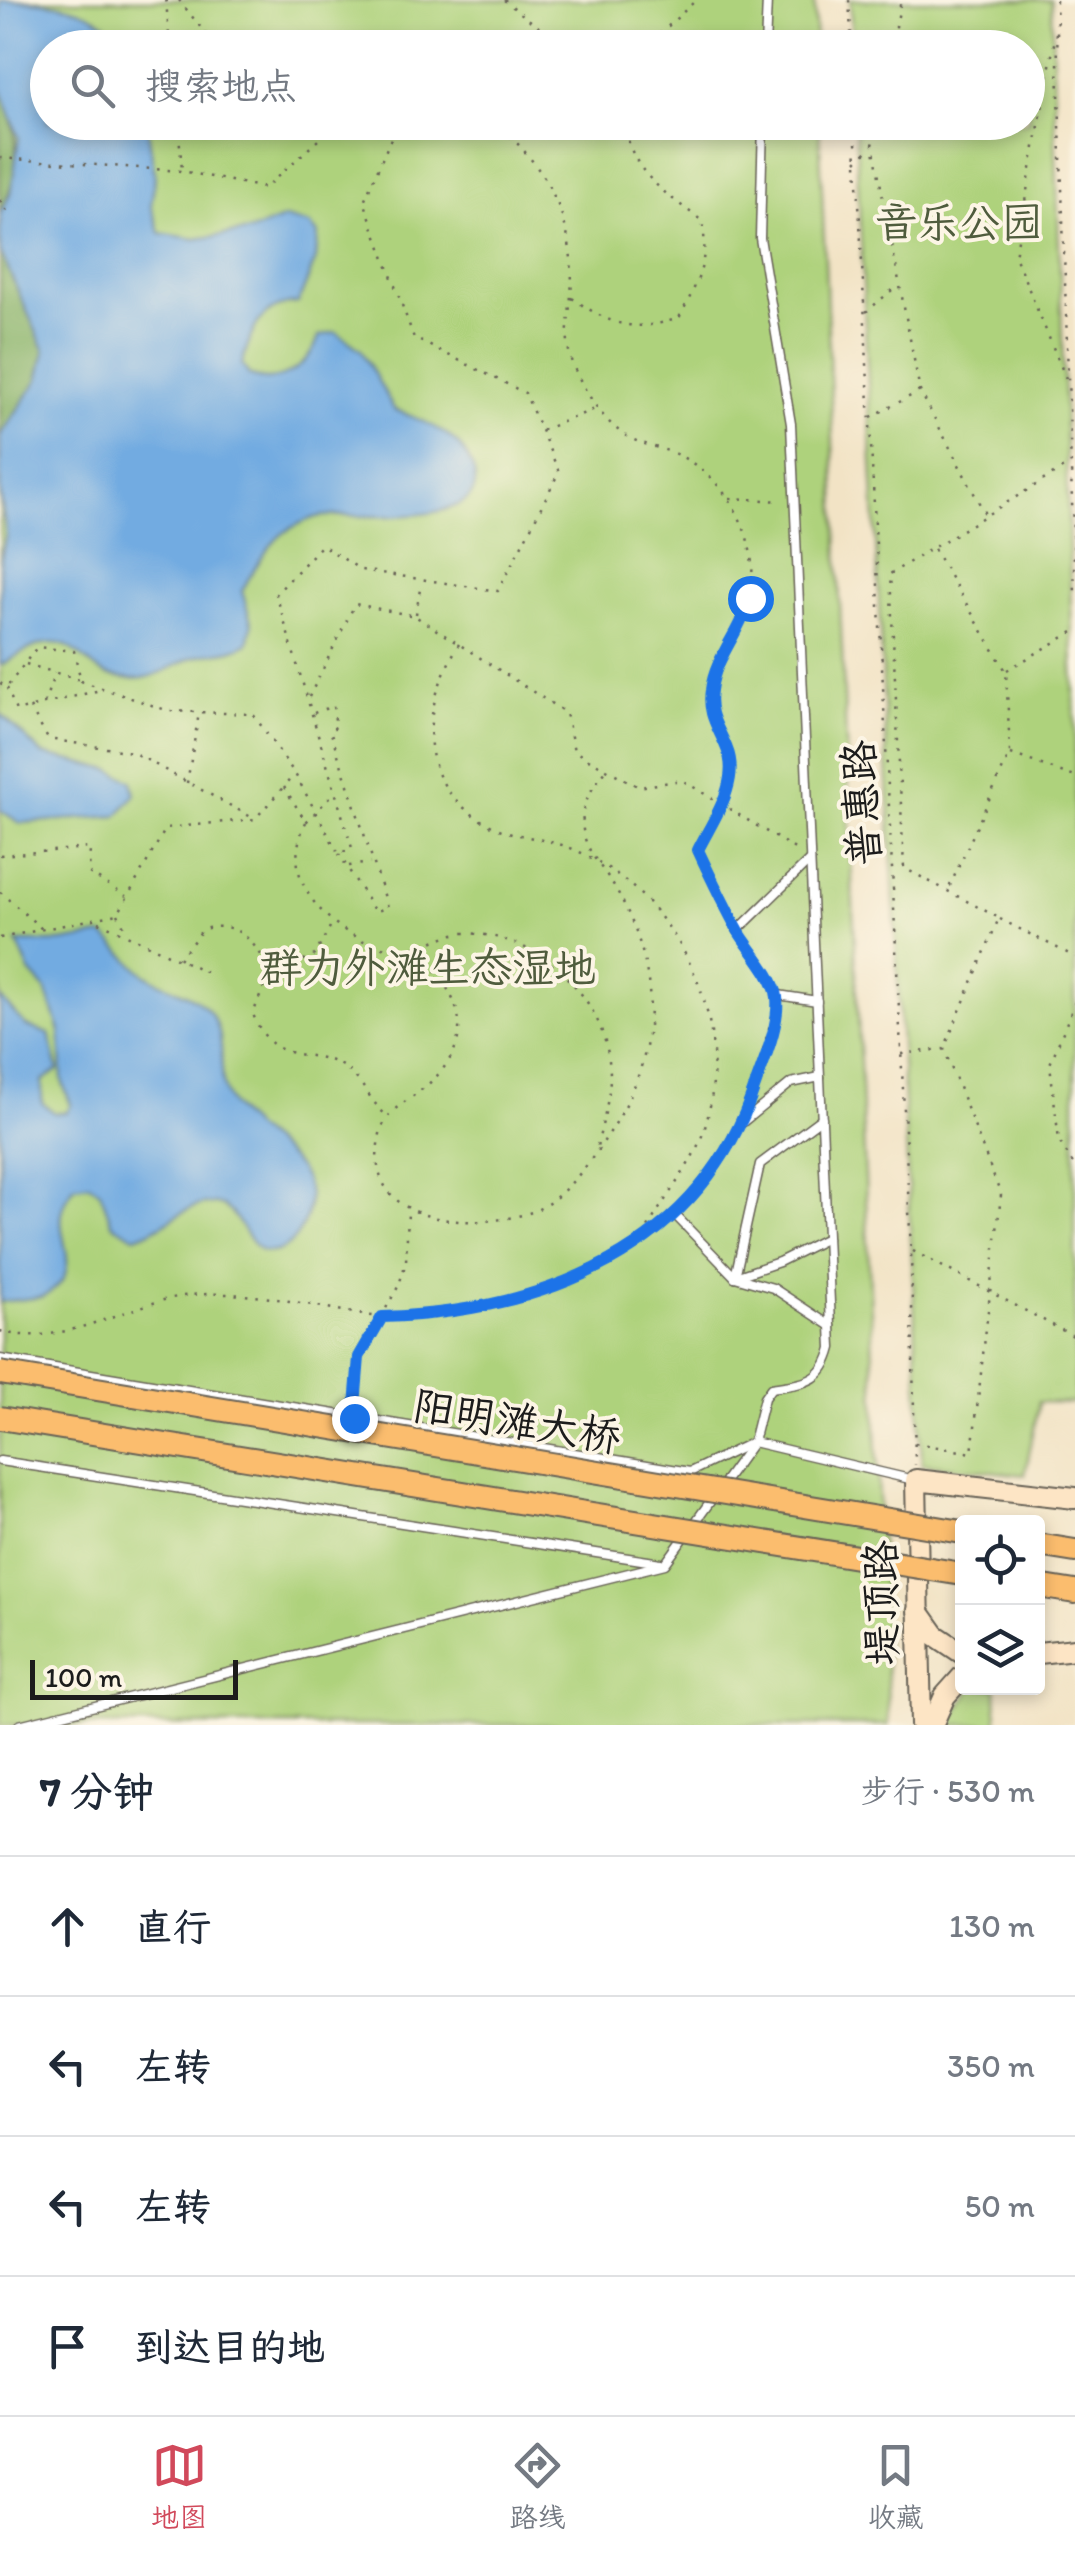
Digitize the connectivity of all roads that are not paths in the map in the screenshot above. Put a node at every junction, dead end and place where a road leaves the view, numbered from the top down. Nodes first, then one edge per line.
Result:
1 (766, 0) edge
2 (765, 30) edge
3 (763, 140) edge
4 (811, 859) junction
5 (738, 930) road end
6 (778, 996) road end
7 (817, 1001) junction
8 (820, 1078) junction
9 (822, 1118) junction
10 (743, 1122) road end
11 (676, 1216) road end
12 (827, 1238) junction
13 (735, 1277) junction
14 (832, 1326) junction
15 (0, 1359) edge
16 (0, 1373) edge
17 (0, 1418) edge
18 (753, 1442) junction
19 (0, 1461) edge
20 (916, 1480) junction
21 (1075, 1498) edge
22 (955, 1531) edge
23 (1045, 1546) edge
24 (1075, 1551) edge
25 (665, 1564) junction
26 (955, 1573) edge
27 (1045, 1587) edge
28 (1075, 1592) edge
29 (918, 1611) junction
30 (955, 1648) edge
31 (1075, 1649) edge
32 (1045, 1652) edge
33 (955, 1684) edge
34 (19, 1725) edge
35 (921, 1725) edge
36 (932, 1725) edge

1 - 2 lane
3 - 4 lane
4 - 5 lane
4 - 7 lane
6 - 7 lane
7 - 8 lane
8 - 9 lane
8 - 10 lane
9 - 12 lane
9 - 13 lane
11 - 13 lane
12 - 13 lane
12 - 14 lane
13 - 14 lane
14 - 18 lane
15 - 18 lane
16 - 22 highway, 阳明滩大桥, bridge
17 - 26 highway, 阳明滩大桥, bridge
18 - 20 lane
18 - 25 lane
19 - 25 lane
20 - 21 main road
20 - 29 main road, 堤顶路
23 - 24 highway
25 - 34 lane
27 - 28 highway
29 - 30 main road
29 - 35 main road, 堤顶路
31 - 32 main road
33 - 36 main road

